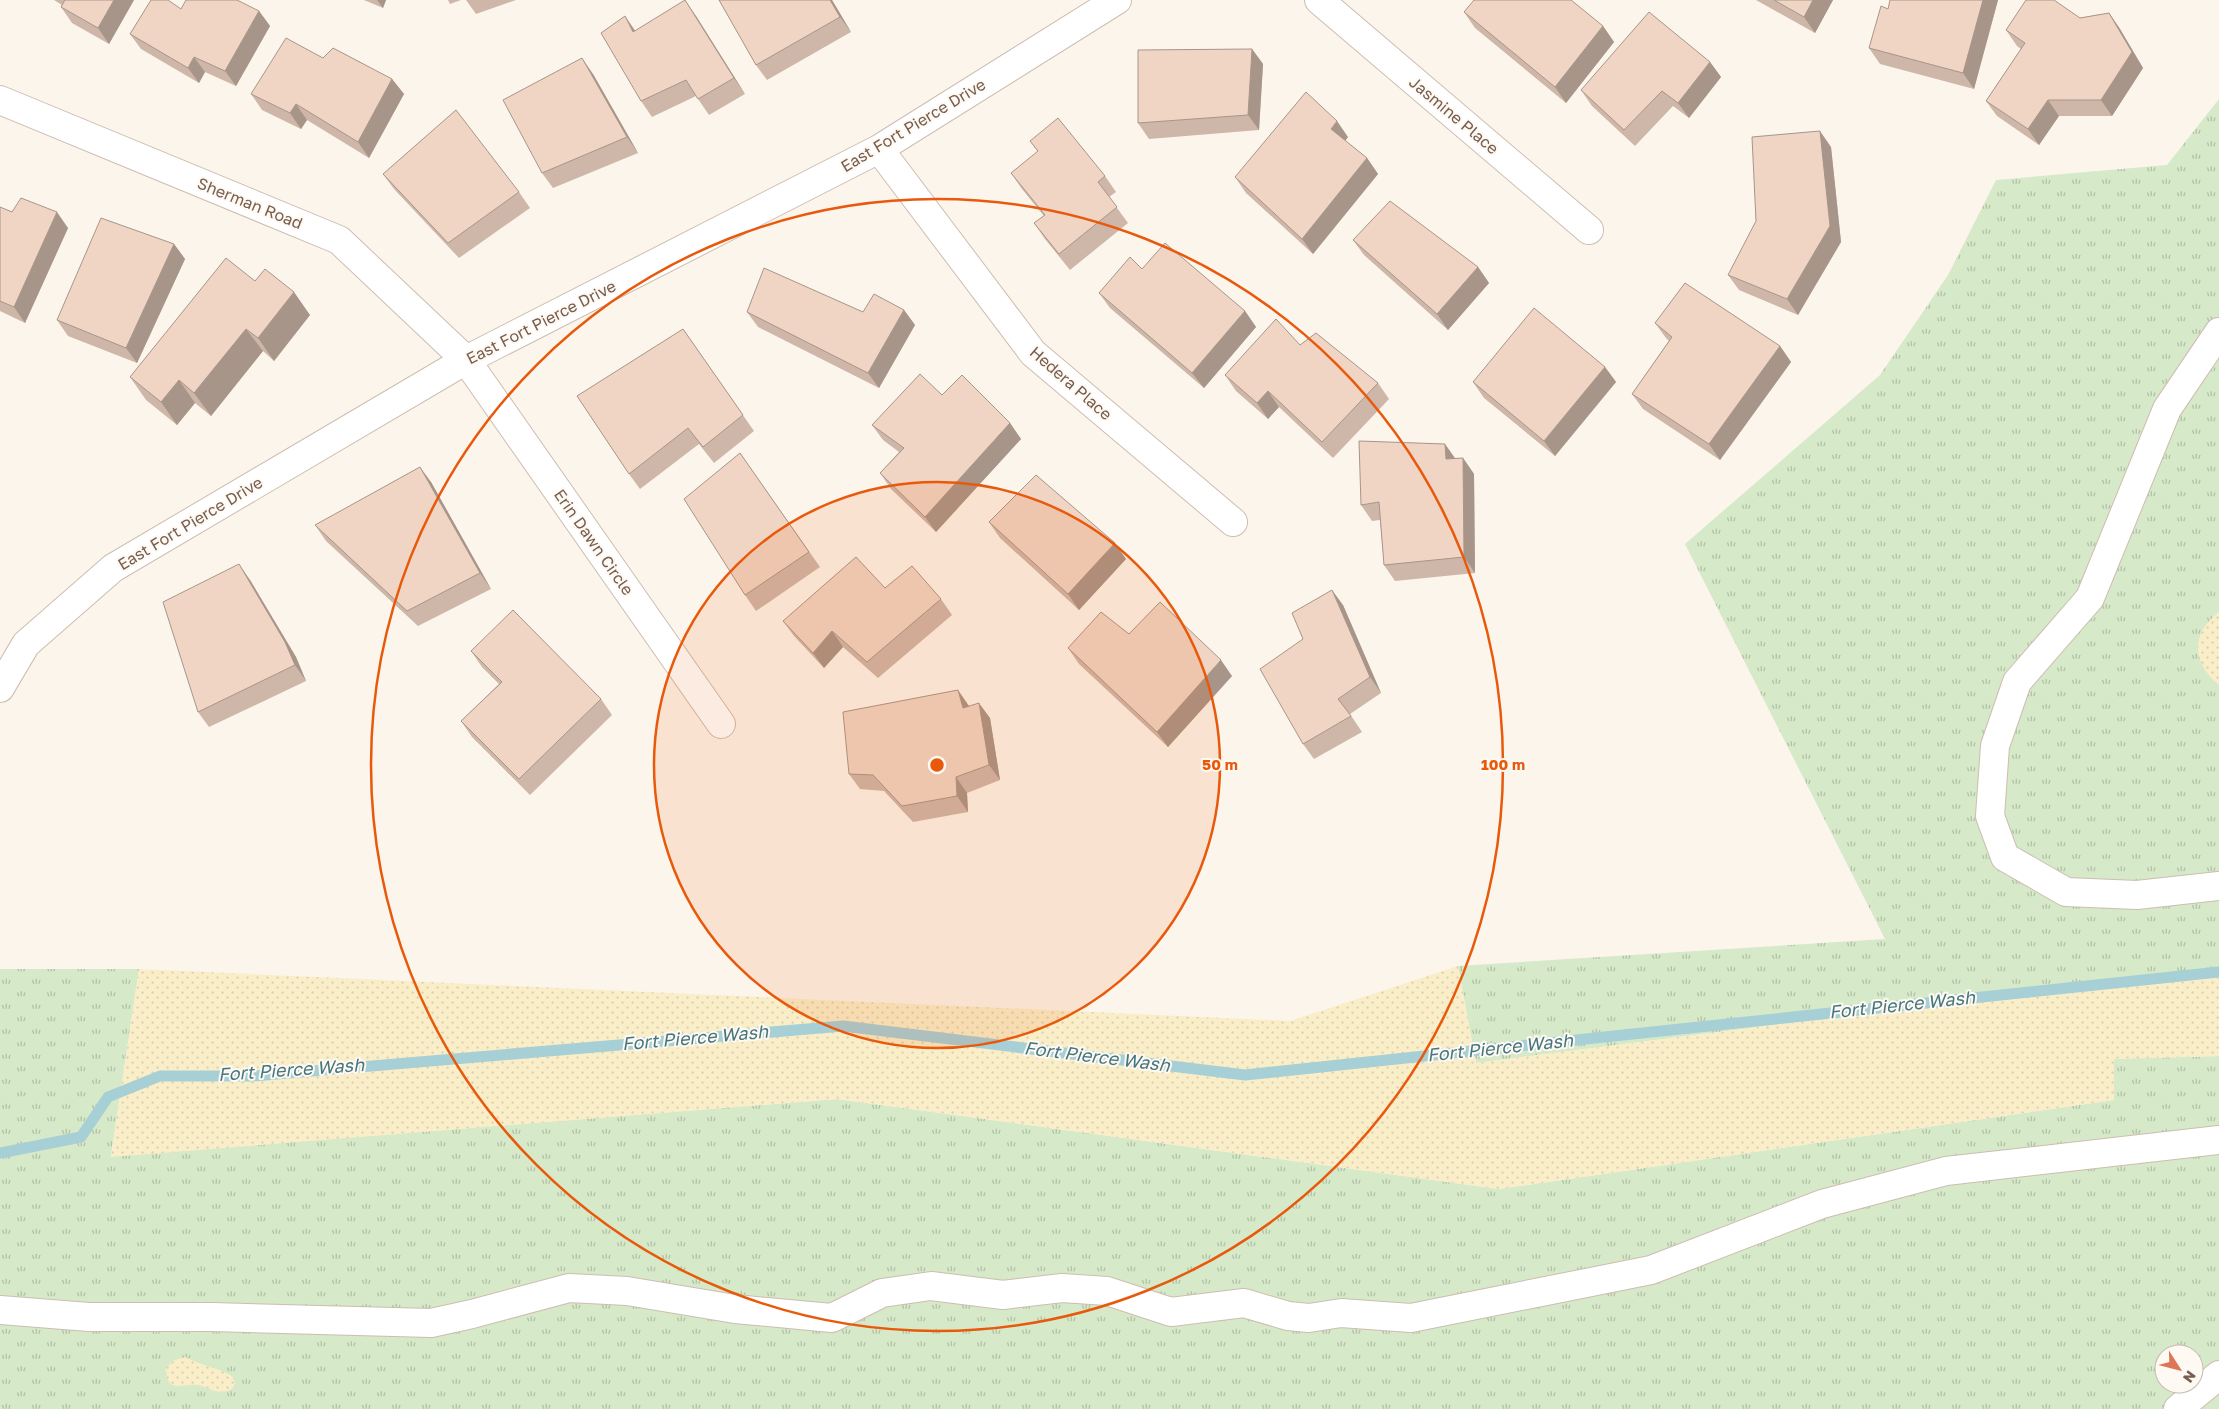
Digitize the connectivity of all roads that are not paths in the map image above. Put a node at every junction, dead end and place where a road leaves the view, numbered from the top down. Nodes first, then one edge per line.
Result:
1 (1116, 0) edge
2 (1319, 0) edge
3 (0, 100) edge
4 (879, 149) junction
5 (1589, 230) dead end
6 (2219, 332) edge
7 (466, 360) junction
8 (1233, 522) dead end
9 (0, 687) edge
10 (721, 724) dead end
11 (2219, 886) edge
12 (2219, 1140) edge
13 (0, 1310) edge
14 (2219, 1375) edge
15 (2178, 1409) edge

1 - 4 street, East Fort Pierce Drive
2 - 5 street, Jasmine Place
3 - 7 street, Sherman Road
4 - 7 street, East Fort Pierce Drive
4 - 8 street, Hedera Place
6 - 11 street
7 - 9 street, East Fort Pierce Drive
7 - 10 street, Erin Dawn Circle
12 - 13 street
14 - 15 street

